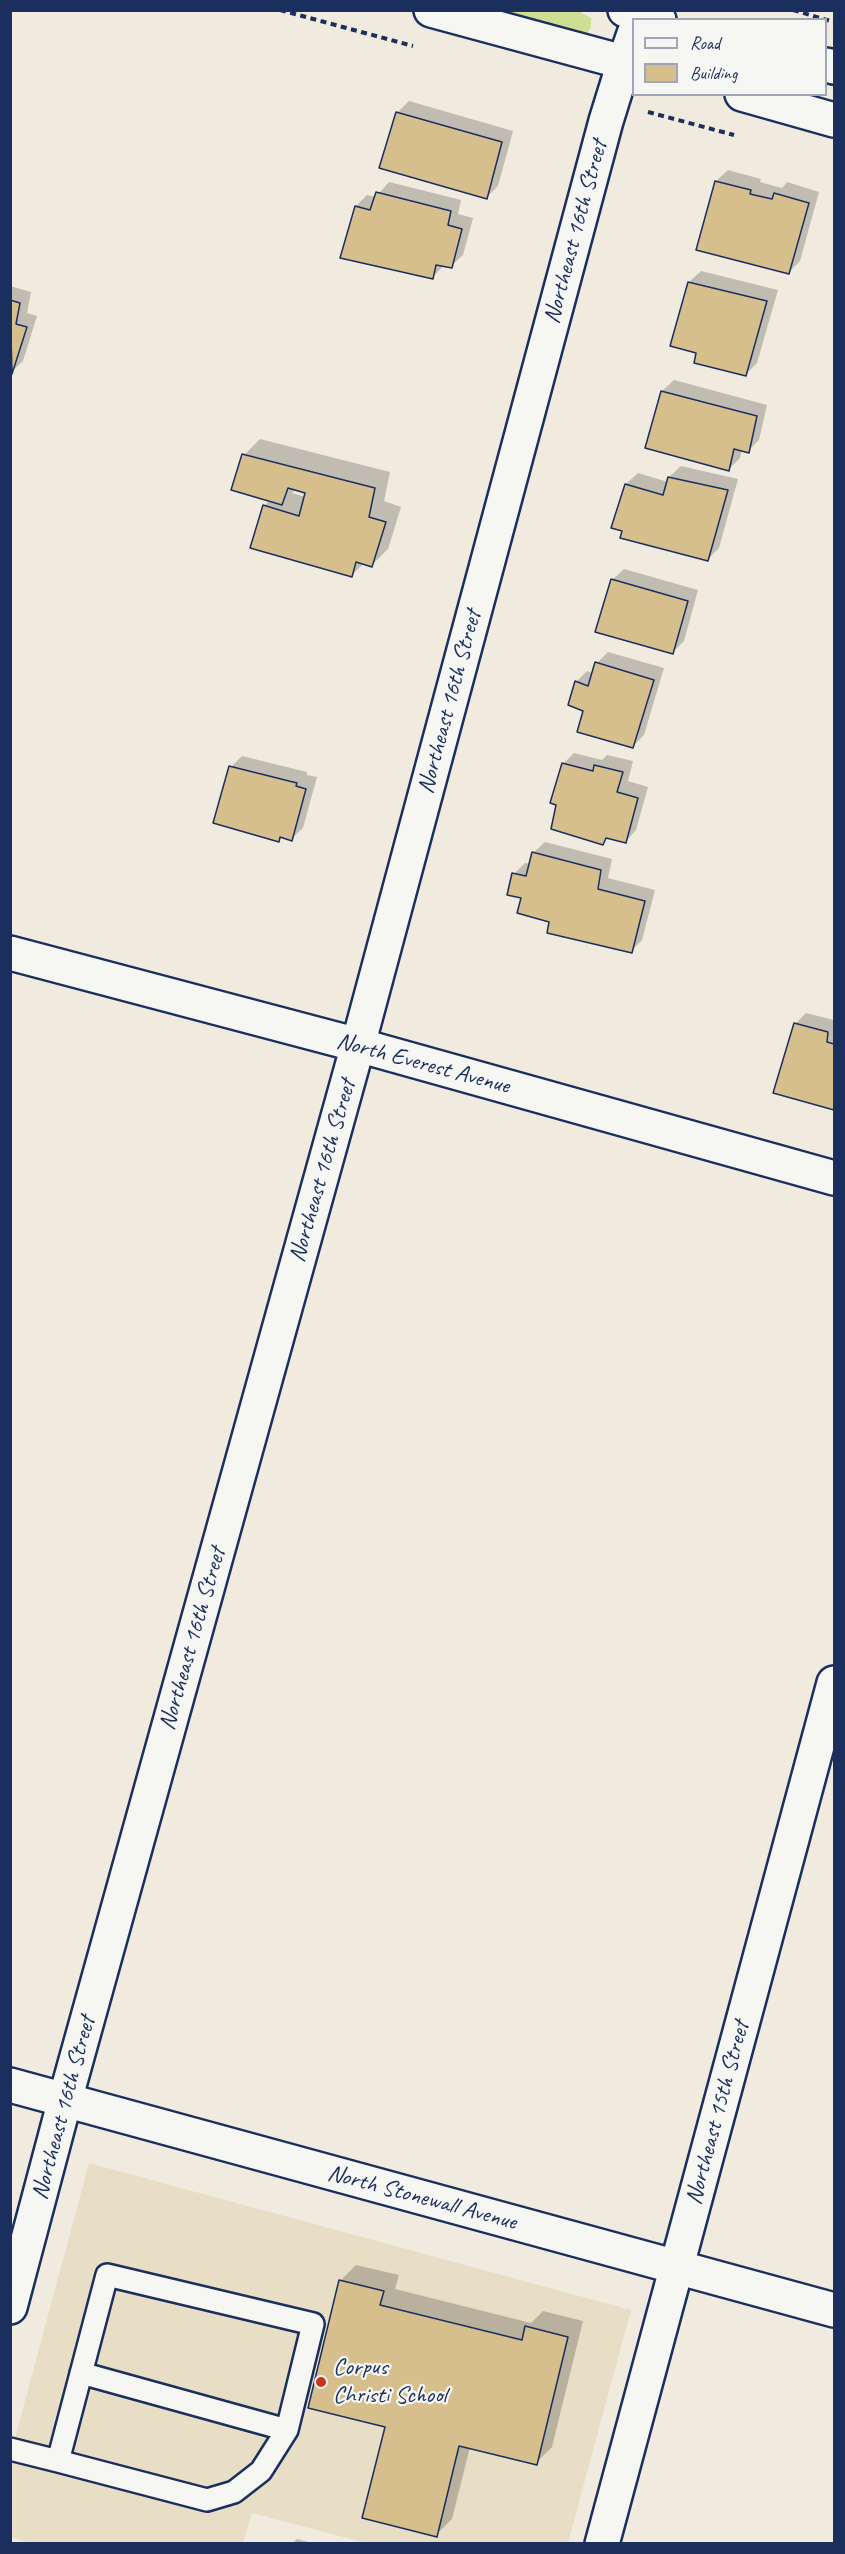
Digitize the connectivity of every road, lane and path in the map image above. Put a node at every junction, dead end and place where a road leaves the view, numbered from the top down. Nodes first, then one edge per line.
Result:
1 (431, 10) edge
2 (793, 10) edge
3 (820, 18) edge
4 (632, 30) edge
5 (632, 45) edge
6 (749, 96) edge
7 (834, 120) edge
8 (10, 953) edge
9 (358, 1046) junction
10 (834, 1178) edge
11 (834, 1683) edge
12 (10, 2085) edge
13 (65, 2100) junction
14 (676, 2268) junction
15 (10, 2307) edge
16 (834, 2310) edge
17 (81, 2373) junction
18 (287, 2430) junction
19 (10, 2449) edge
20 (58, 2461) junction
21 (602, 2544) edge

1 - 4 street
2 - 3 path
5 - 9 street, Northeast 16th Street
6 - 7 street
8 - 9 street, North Everest Avenue
9 - 10 street, North Everest Avenue
9 - 13 street, Northeast 16th Street
11 - 14 street, Northeast 15th Street
12 - 13 street, North Stonewall Avenue
13 - 14 street, North Stonewall Avenue
13 - 15 street, Northeast 16th Street
14 - 16 street, North Stonewall Avenue
14 - 21 street, Northeast 15th Street
17 - 18 lane
17 - 18 lane
17 - 20 lane
18 - 20 lane
19 - 20 lane

